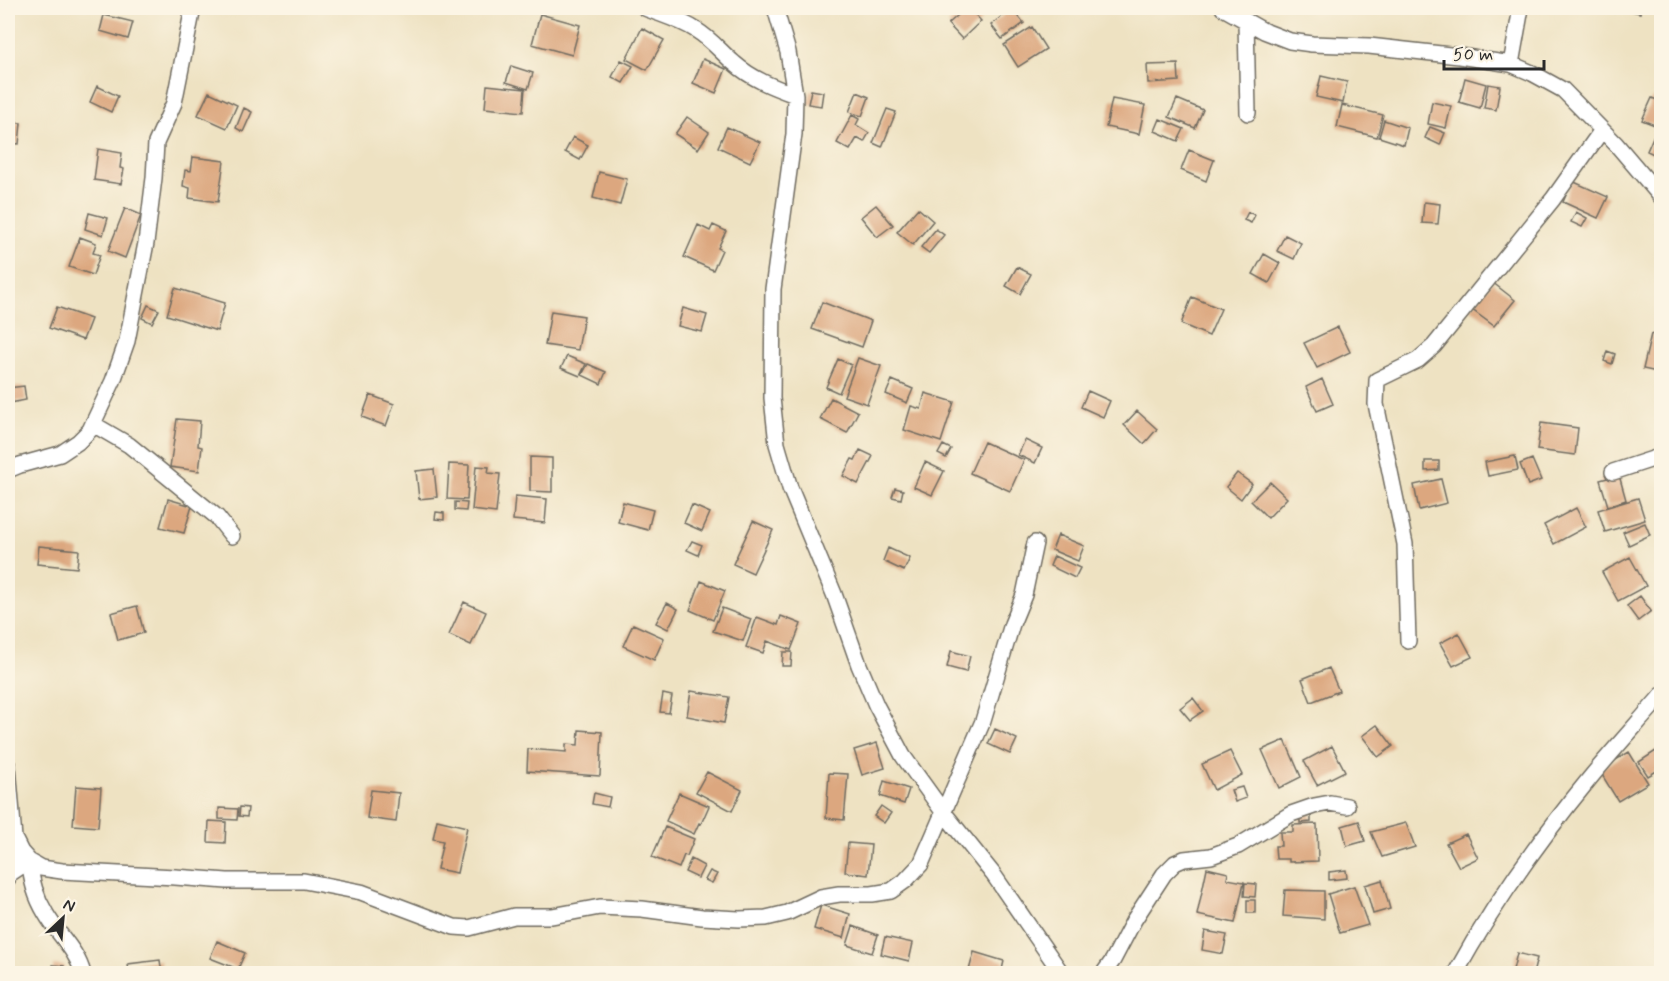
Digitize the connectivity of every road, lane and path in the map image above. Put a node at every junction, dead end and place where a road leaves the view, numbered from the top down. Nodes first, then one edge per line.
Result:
1 (193, 8) edge
2 (645, 8) edge
3 (775, 8) edge
4 (1223, 8) edge
5 (1521, 8) edge
6 (1246, 21) junction
7 (1511, 64) junction
8 (795, 95) junction
9 (1248, 114) dead end
10 (1602, 130) junction
11 (1662, 198) edge
12 (93, 424) junction
13 (1662, 456) edge
14 (8, 470) edge
15 (1613, 472) dead end
16 (232, 536) dead end
17 (1035, 543) dead end
18 (1408, 641) dead end
19 (1662, 695) edge
20 (8, 766) edge
21 (1347, 806) dead end
22 (944, 813) junction
23 (14, 838) junction
24 (29, 861) junction
25 (8, 876) edge
26 (83, 974) edge
27 (1062, 974) edge
28 (1104, 974) edge
29 (1455, 974) edge

1 - 12 street
2 - 8 street
3 - 8 street
4 - 6 street
5 - 7 street
6 - 7 street
6 - 9 street
7 - 10 street
8 - 22 street
10 - 11 street
10 - 18 street
12 - 14 street
12 - 16 street
13 - 15 street
17 - 22 street
19 - 29 street
20 - 23 street
21 - 28 street
22 - 24 street
22 - 27 street
23 - 24 street
23 - 25 street
24 - 25 street
24 - 26 street

